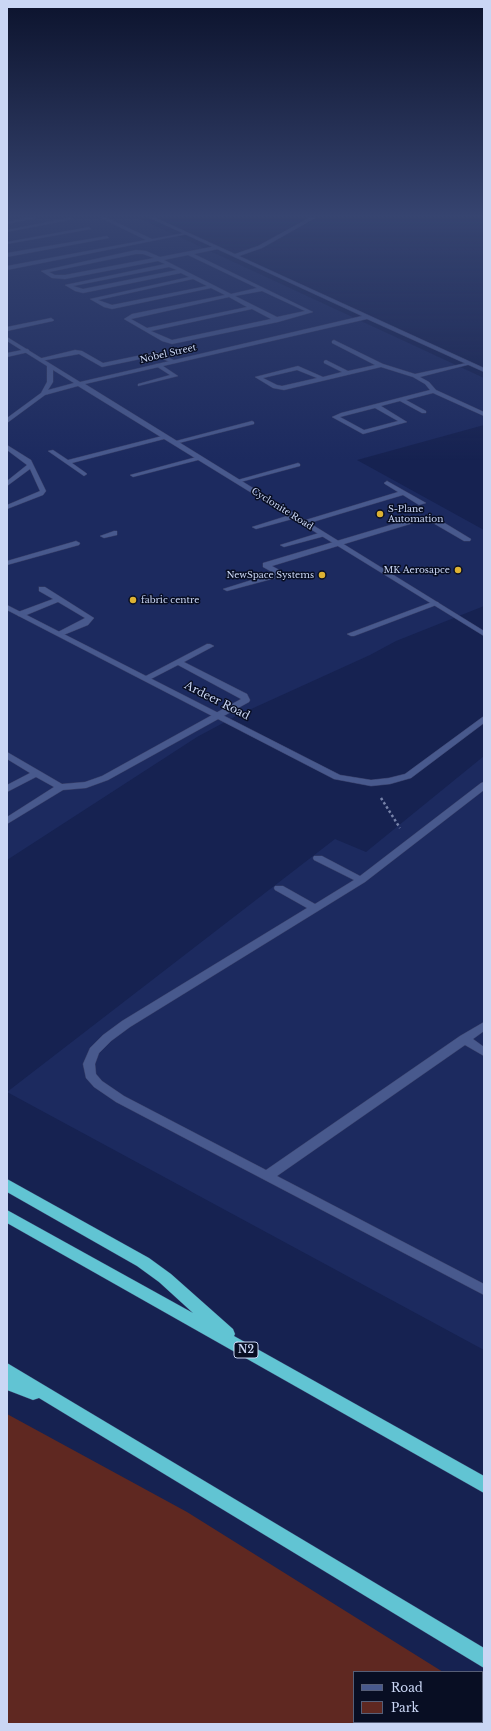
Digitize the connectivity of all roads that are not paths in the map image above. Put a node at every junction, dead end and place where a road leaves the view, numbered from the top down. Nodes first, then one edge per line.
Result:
1 (94, 299) edge
2 (151, 299) edge
3 (214, 299) edge
4 (239, 299) edge
5 (282, 299) edge
6 (328, 299) edge
7 (253, 306) junction
8 (367, 317) junction
9 (51, 320) dead end
10 (278, 320) junction
11 (7, 329) edge
12 (146, 330) junction
13 (7, 339) edge
14 (334, 342) dead end
15 (27, 351) junction
16 (7, 356) edge
17 (41, 359) junction
18 (175, 362) junction
19 (326, 362) dead end
20 (469, 363) junction
21 (50, 365) junction
22 (158, 365) junction
23 (380, 365) junction
24 (484, 370) edge
25 (348, 373) junction
26 (415, 376) junction
27 (323, 379) junction
28 (80, 383) junction
29 (140, 385) dead end
30 (434, 390) junction
31 (43, 394) junction
32 (400, 399) junction
33 (376, 406) junction
34 (424, 412) dead end
35 (484, 414) edge
36 (7, 421) edge
37 (252, 423) dead end
38 (166, 437) junction
39 (174, 442) junction
40 (7, 447) edge
41 (51, 451) dead end
42 (200, 458) junction
43 (67, 462) junction
44 (31, 465) junction
45 (298, 465) dead end
46 (84, 474) dead end
47 (133, 475) dead end
48 (238, 481) junction
49 (388, 483) dead end
50 (7, 484) edge
51 (403, 493) junction
52 (422, 503) dead end
53 (7, 507) edge
54 (293, 516) junction
55 (303, 522) junction
56 (256, 527) dead end
57 (114, 533) dead end
58 (322, 534) junction
59 (104, 536) dead end
60 (467, 539) dead end
61 (76, 544) dead end
62 (338, 544) junction
63 (284, 545) dead end
64 (7, 563) edge
65 (42, 589) dead end
66 (227, 589) dead end
67 (59, 599) junction
68 (435, 604) junction
69 (7, 607) edge
70 (21, 614) junction
71 (61, 634) junction
72 (351, 634) dead end
73 (484, 634) edge
74 (210, 646) dead end
75 (178, 662) junction
76 (146, 678) junction
77 (219, 716) junction
78 (484, 719) edge
79 (7, 755) edge
80 (36, 774) junction
81 (61, 787) junction
82 (7, 789) edge
83 (481, 790) edge
84 (7, 821) edge
85 (318, 858) dead end
86 (361, 880) junction
87 (279, 888) dead end
88 (316, 908) junction
89 (484, 1026) edge
90 (464, 1039) junction
91 (484, 1052) edge
92 (267, 1176) junction
93 (7, 1186) edge
94 (7, 1216) edge
95 (483, 1288) edge
96 (241, 1347) junction
97 (7, 1370) edge
98 (7, 1383) edge
99 (54, 1400) junction
100 (484, 1485) edge
101 (484, 1660) edge

1 - 2 street
3 - 12 street
4 - 7 street
5 - 10 street
6 - 8 street
7 - 10 street
7 - 12 street
8 - 18 street, Nobel Street
8 - 20 street
9 - 11 street
10 - 12 street
13 - 15 street, Cyclonite Road
14 - 23 street
15 - 16 street
15 - 17 street, Cyclonite Road
17 - 18 street
17 - 21 street, Cyclonite Road
18 - 22 street, Nobel Street
19 - 25 street
20 - 24 street
20 - 26 street
21 - 28 street, Cyclonite Road
21 - 31 street
22 - 28 street, Nobel Street
22 - 29 street
23 - 25 street
23 - 26 street
25 - 27 street
26 - 30 street
27 - 27 street
28 - 31 street, Nobel Street
28 - 38 street, Cyclonite Road
30 - 32 street
30 - 35 street
31 - 36 street, Nobel Street
32 - 33 street
32 - 34 street
33 - 33 street
37 - 39 street
38 - 39 street, Cyclonite Road
38 - 43 street
39 - 42 street, Cyclonite Road
40 - 44 street
41 - 43 street
42 - 47 street
42 - 48 street, Cyclonite Road
43 - 46 street
44 - 50 street
44 - 53 street
45 - 48 street
48 - 54 street, Cyclonite Road
49 - 51 street
51 - 52 street
51 - 55 street
54 - 55 street, Cyclonite Road
54 - 56 street
55 - 58 street, Cyclonite Road
57 - 59 street
58 - 62 street, Cyclonite Road
58 - 63 street
60 - 62 street
61 - 64 street
62 - 66 street
62 - 68 street, Cyclonite Road
65 - 67 street
67 - 70 street
67 - 71 street
68 - 72 street
68 - 73 street, Cyclonite Road
69 - 70 street, Ardeer Road
70 - 71 street, Ardeer Road
71 - 76 street, Ardeer Road
74 - 75 street
75 - 76 street
75 - 77 street
76 - 77 street, Ardeer Road
77 - 78 street, Ardeer Road
77 - 81 street
79 - 80 street
80 - 81 street
80 - 82 street
81 - 84 street
83 - 86 street
85 - 86 street
86 - 88 street
87 - 88 street
88 - 92 street
89 - 90 street
90 - 91 street
90 - 92 street
92 - 95 street
93 - 96 highway
94 - 96 highway, N2
96 - 100 highway, N2
97 - 99 highway
98 - 99 highway
99 - 101 highway

